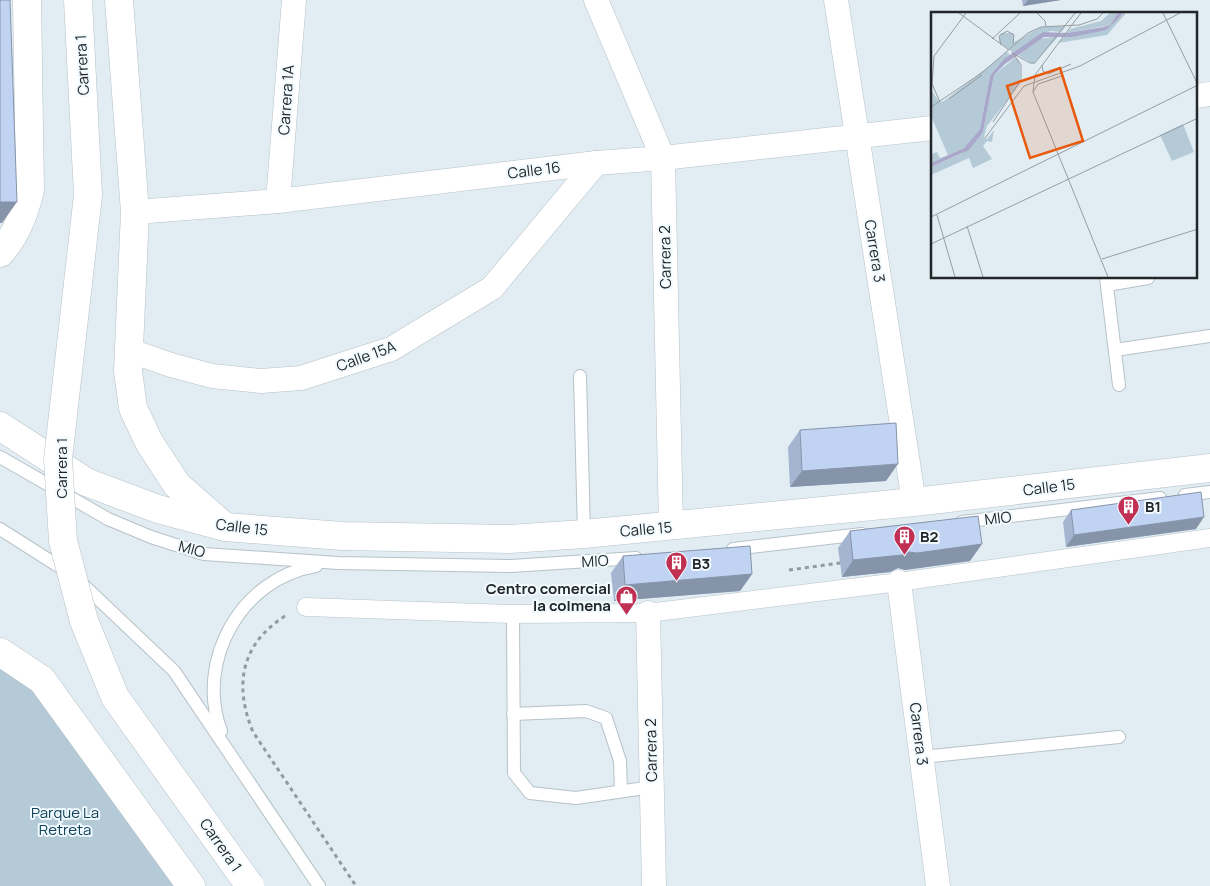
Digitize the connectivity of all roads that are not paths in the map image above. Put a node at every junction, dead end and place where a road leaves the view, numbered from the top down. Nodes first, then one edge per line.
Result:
1 (27, 0) edge
2 (78, 0) edge
3 (119, 0) edge
4 (294, 0) edge
5 (596, 0) edge
6 (836, 0) edge
7 (931, 128) edge
8 (857, 137) junction
9 (663, 158) junction
10 (596, 162) junction
11 (278, 201) junction
12 (135, 212) junction
13 (0, 253) edge
14 (1134, 279) edge
15 (1106, 281) edge
16 (1210, 336) edge
17 (128, 350) junction
18 (1115, 350) junction
19 (580, 376) dead end
20 (1119, 385) dead end
21 (0, 426) edge
22 (0, 457) edge
23 (1210, 468) edge
24 (1210, 492) edge
25 (914, 502) junction
26 (946, 524) edge
27 (225, 527) junction
28 (671, 527) junction
29 (0, 529) edge
30 (878, 532) edge
31 (584, 534) junction
32 (1210, 538) edge
33 (721, 550) edge
34 (654, 557) edge
35 (338, 563) junction
36 (899, 582) junction
37 (306, 607) road end
38 (648, 613) junction
39 (513, 614) junction
40 (0, 652) edge
41 (513, 714) junction
42 (1119, 737) dead end
43 (228, 750) junction
44 (922, 757) junction
45 (652, 787) junction
46 (621, 792) junction
47 (191, 886) edge
48 (250, 886) edge
49 (319, 886) edge
50 (654, 886) edge
51 (938, 886) edge

1 - 13 main road
2 - 48 main road, Carrera 1, bridge
3 - 12 main road
4 - 11 street, Carrera 1A
5 - 9 street, Carrera 2
6 - 8 street, Carrera 3
7 - 8 street, Calle 16
8 - 9 street, Calle 16
8 - 25 street, Carrera 3
9 - 10 street, Calle 16
9 - 28 street, Carrera 2
10 - 11 street, Calle 16
10 - 17 street, Calle 15A
11 - 12 street, Calle 16
12 - 17 main road
14 - 15 lane
15 - 18 lane
16 - 18 lane
17 - 27 main road
18 - 20 lane
19 - 31 lane
21 - 27 main road, Calle 15
22 - 35 lane, MIO
23 - 25 main road, Calle 15
24 - 26 lane, MIO
25 - 28 main road, Calle 15
27 - 31 main road, Calle 15
28 - 31 main road, Calle 15
29 - 43 lane
30 - 33 lane
32 - 36 street
34 - 35 lane, MIO
35 - 43 lane
36 - 38 street
36 - 44 street, Carrera 3
37 - 39 street
38 - 39 street
38 - 45 street, Carrera 2
39 - 41 lane
40 - 47 main road
41 - 46 lane
41 - 46 lane
42 - 44 lane
43 - 49 lane
44 - 51 street, Carrera 3
45 - 46 lane
45 - 50 street, Carrera 2

